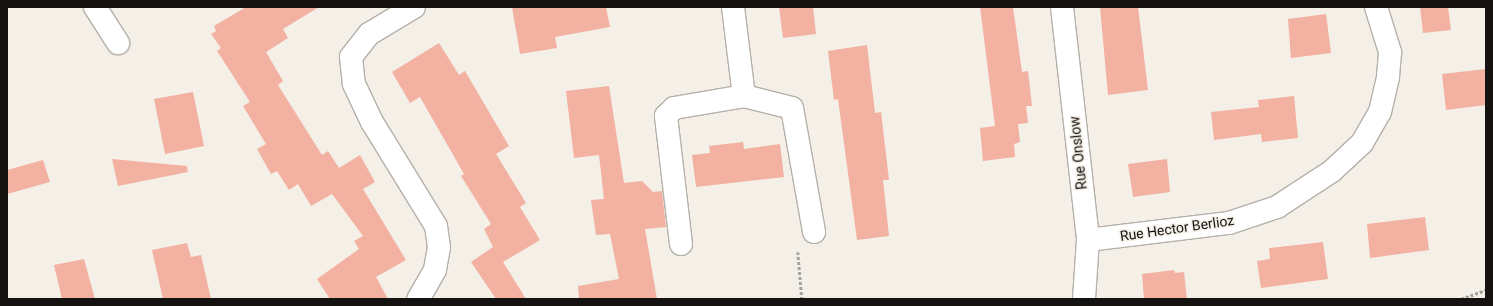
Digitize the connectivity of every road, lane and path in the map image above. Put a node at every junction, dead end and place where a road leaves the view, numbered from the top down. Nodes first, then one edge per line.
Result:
1 (94, 7) edge
2 (414, 7) edge
3 (733, 7) edge
4 (1062, 7) edge
5 (1376, 7) edge
6 (118, 43) dead end
7 (744, 96) junction
8 (814, 232) joint
9 (1088, 240) junction
10 (681, 244) dead end
11 (1486, 290) edge
12 (418, 299) edge
13 (802, 299) edge
14 (1084, 299) edge
15 (1462, 299) edge

1 - 6 street
2 - 12 street
3 - 7 street
4 - 9 street, Rue Onslow
5 - 9 street, Rue Hector Berlioz
7 - 8 street
7 - 10 street
8 - 13 path
9 - 14 street, Rue Onslow
11 - 15 path

